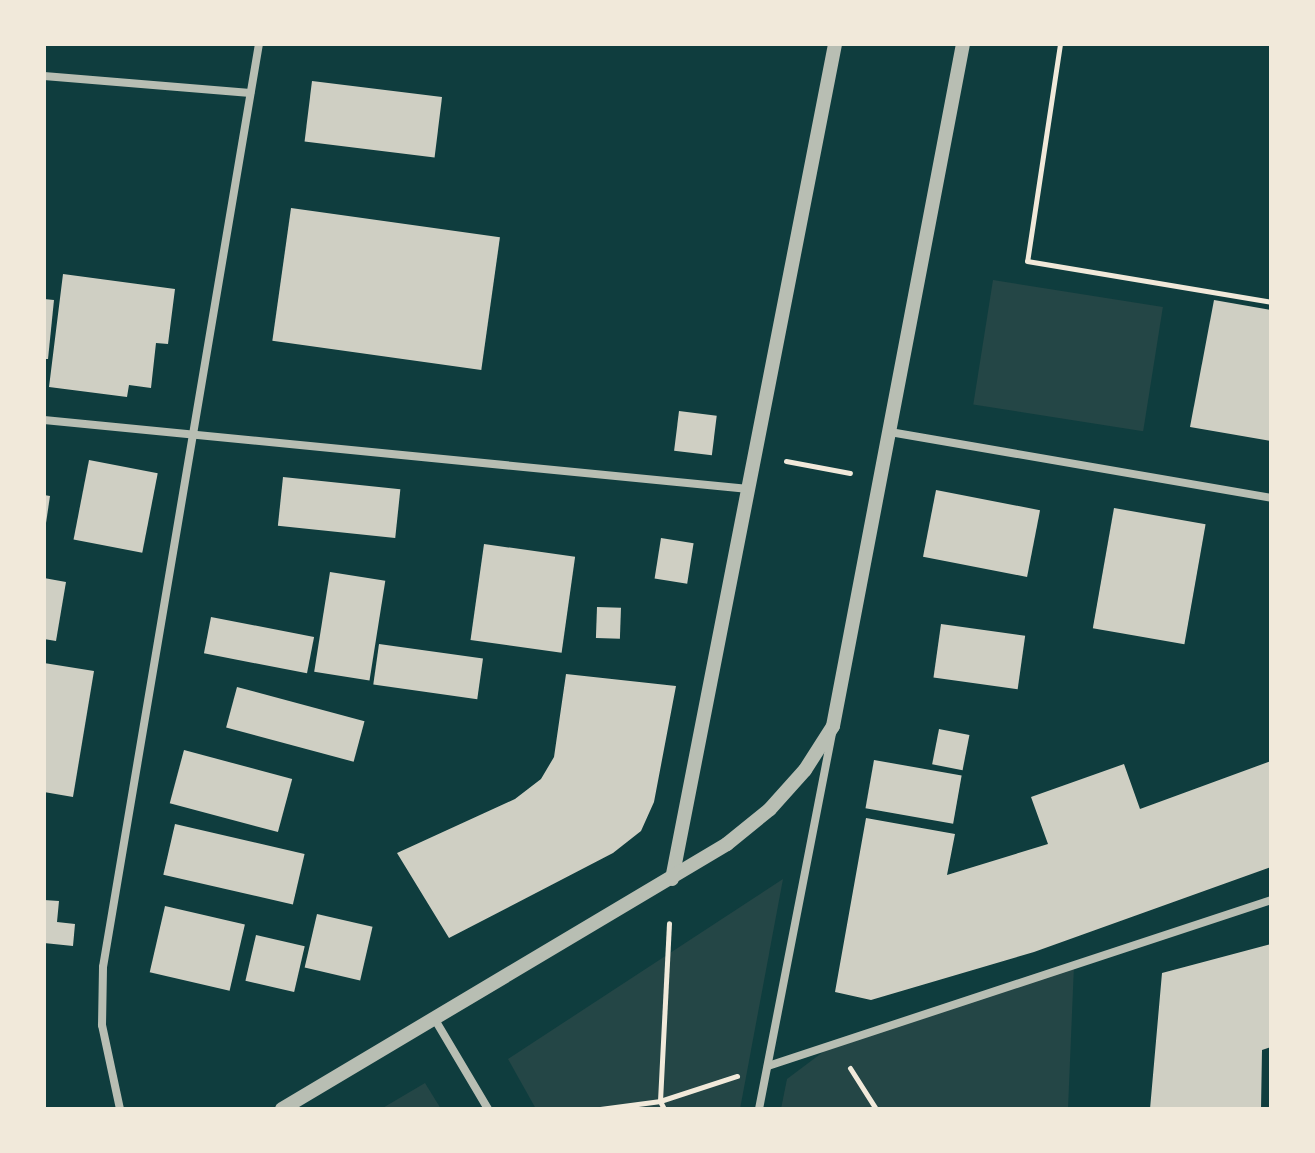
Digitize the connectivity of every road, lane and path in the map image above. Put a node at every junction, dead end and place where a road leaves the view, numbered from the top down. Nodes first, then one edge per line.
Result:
1 (259, 44) edge
2 (835, 44) edge
3 (963, 44) edge
4 (1060, 44) edge
5 (44, 76) edge
6 (250, 93) junction
7 (1271, 302) edge
8 (44, 420) edge
9 (890, 432) junction
10 (190, 437) junction
11 (786, 461) dead end
12 (863, 475) dead end
13 (749, 489) junction
14 (1271, 498) edge
15 (833, 726) junction
16 (672, 879) junction
17 (1271, 900) edge
18 (669, 923) dead end
19 (434, 1018) junction
20 (835, 1043) junction
21 (768, 1066) junction
22 (660, 1101) junction
23 (120, 1109) edge
24 (282, 1109) edge
25 (488, 1109) edge
26 (600, 1109) edge
27 (664, 1109) edge
28 (759, 1109) edge
29 (876, 1109) edge

1 - 6 street
2 - 13 street
3 - 9 street
4 - 7 path
5 - 6 street
6 - 10 street
8 - 10 street
9 - 14 street
9 - 15 street
10 - 13 street
10 - 23 street
11 - 12 path
13 - 16 street
15 - 16 street
15 - 21 street
16 - 19 street
17 - 20 street
18 - 22 path
19 - 24 street
19 - 25 street
20 - 21 street
20 - 29 path
21 - 22 path
21 - 28 street
22 - 26 path
22 - 27 path

